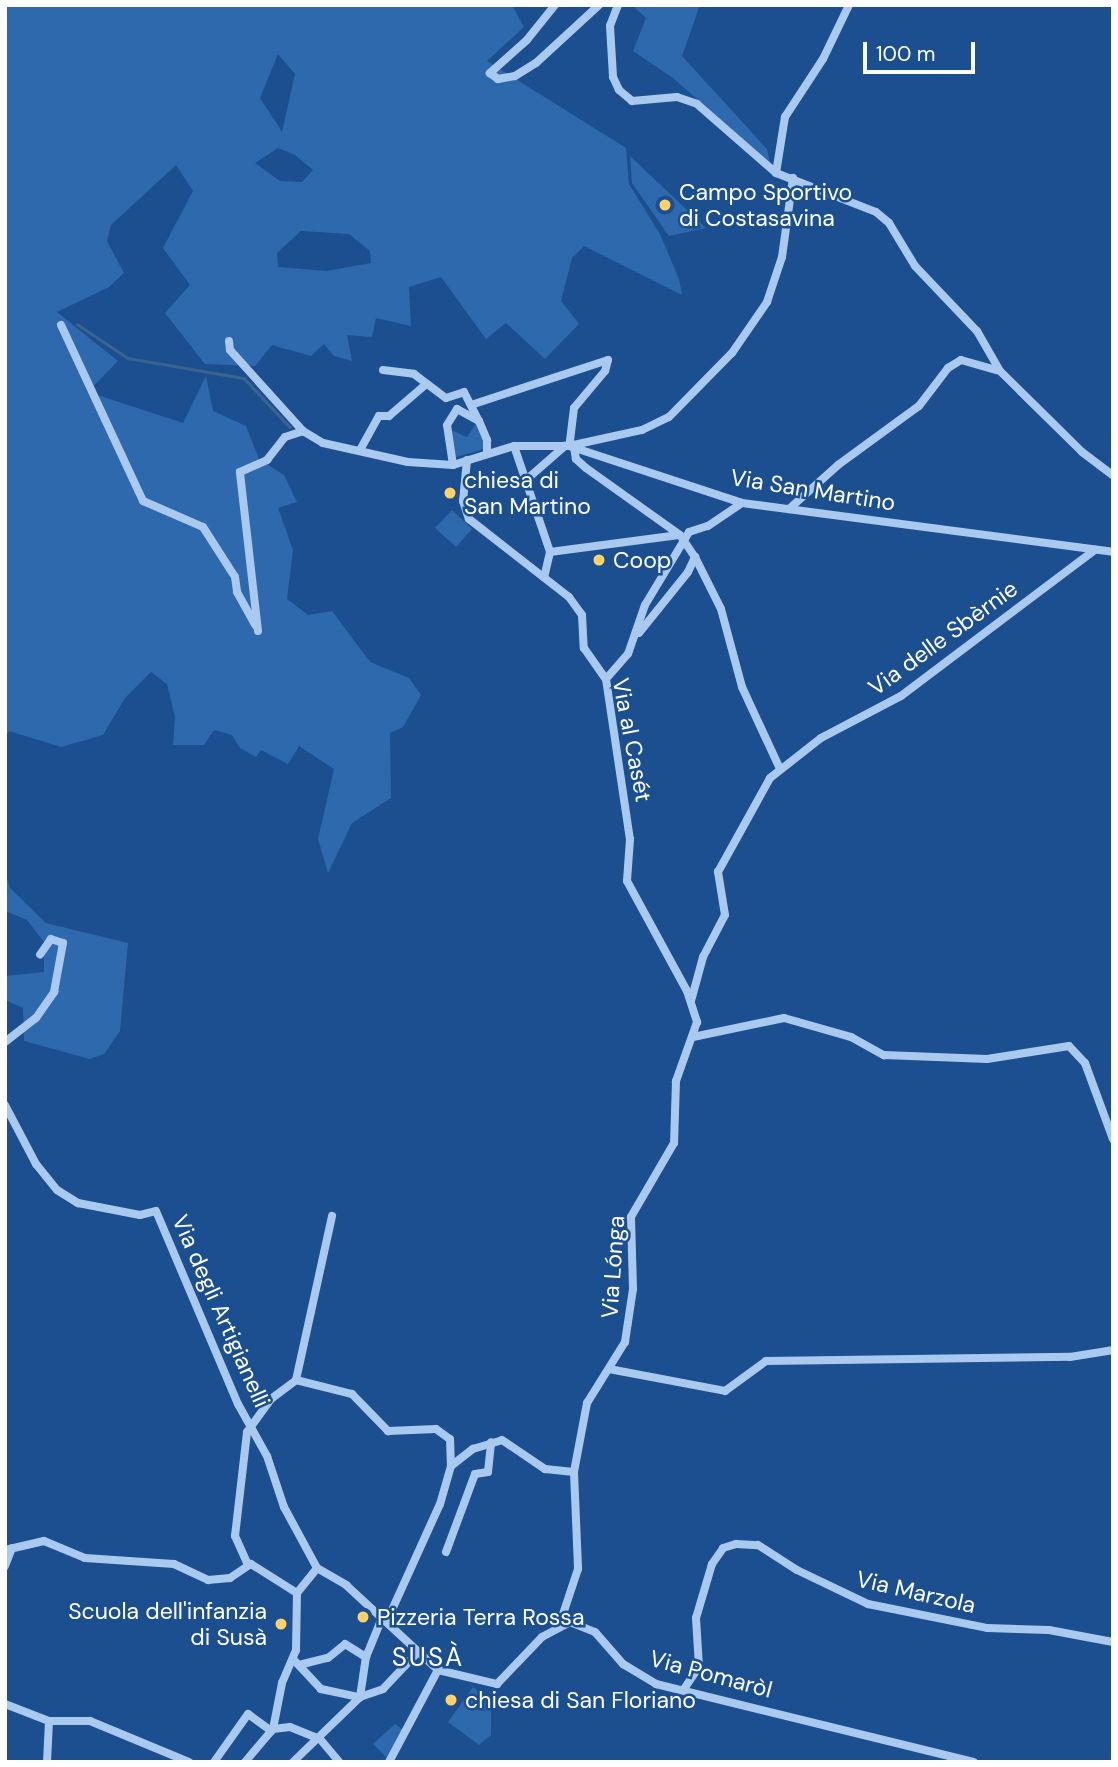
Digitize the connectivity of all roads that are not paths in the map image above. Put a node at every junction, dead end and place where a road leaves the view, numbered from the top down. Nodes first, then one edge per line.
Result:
1 (555, 5) edge
2 (599, 5) edge
3 (618, 5) edge
4 (849, 5) edge
5 (776, 173) junction
6 (793, 178) junction
7 (61, 325) dead end
8 (229, 341) dead end
9 (984, 344) junction
10 (976, 361) junction
11 (383, 370) dead end
12 (1000, 371) junction
13 (425, 385) junction
14 (474, 404) junction
15 (479, 421) junction
16 (303, 430) junction
17 (514, 446) junction
18 (569, 446) junction
19 (360, 450) junction
20 (487, 453) junction
21 (467, 460) junction
22 (453, 465) junction
23 (1113, 475) edge
24 (526, 481) junction
25 (742, 503) junction
26 (789, 509) junction
27 (683, 538) junction
28 (1095, 550) junction
29 (1112, 551) edge
30 (550, 552) junction
31 (695, 556) junction
32 (544, 577) junction
33 (633, 641) junction
34 (606, 679) junction
35 (780, 769) junction
36 (40, 955) dead end
37 (691, 1001) junction
38 (693, 1037) junction
39 (5, 1042) edge
40 (5, 1105) edge
41 (1113, 1139) edge
42 (332, 1216) dead end
43 (1113, 1350) edge
44 (609, 1369) junction
45 (296, 1380) junction
46 (251, 1426) junction
47 (491, 1442) junction
48 (451, 1466) junction
49 (574, 1472) junction
50 (9, 1549) edge
51 (446, 1552) dead end
52 (248, 1565) junction
53 (5, 1566) edge
54 (317, 1568) junction
55 (297, 1593) junction
56 (385, 1620) junction
57 (560, 1623) junction
58 (1113, 1643) edge
59 (418, 1652) junction
60 (366, 1657) junction
61 (296, 1662) junction
62 (438, 1670) junction
63 (684, 1689) junction
64 (360, 1697) junction
65 (5, 1704) edge
66 (49, 1721) junction
67 (272, 1730) junction
68 (320, 1739) junction
69 (243, 1761) edge
70 (47, 1762) edge
71 (188, 1762) edge
72 (214, 1762) edge
73 (293, 1762) edge
74 (339, 1762) edge
75 (389, 1762) edge
76 (974, 1762) edge

1 - 2 street
3 - 5 street
4 - 5 street
5 - 6 street
6 - 9 street
6 - 18 street
7 - 16 street
8 - 16 street
9 - 10 street
9 - 12 street
10 - 12 street
10 - 26 street
11 - 13 street
12 - 23 street
13 - 14 street
13 - 19 street
14 - 15 street
14 - 18 street
15 - 20 street
15 - 22 street
16 - 19 street
17 - 18 street, Via San Martino
17 - 20 street, Via San Martino
17 - 24 street
18 - 24 street
18 - 25 street, Via San Martino
18 - 27 street
19 - 22 street
20 - 21 street, Via San Martino
21 - 22 street, Via San Martino
21 - 32 street, Via al Casét
24 - 30 street
25 - 26 street, Via San Martino
25 - 27 street
26 - 28 street, Via San Martino
27 - 30 street
27 - 31 street
27 - 33 street
28 - 29 street, Via San Martino
28 - 35 street, Via delle Sbèrnie
30 - 32 street
31 - 33 street
31 - 35 street
32 - 34 street, Via al Casét
33 - 34 street
34 - 37 street, Via al Casét
35 - 37 street, Via delle Sbèrnie
36 - 39 street
37 - 38 street, Via Lónga
38 - 41 street
38 - 44 street, Via Lónga
40 - 46 street, Via degli Artigianelli
42 - 45 street
43 - 44 street
44 - 49 street, Via Lónga
45 - 46 street
45 - 48 street
46 - 52 street
46 - 54 street, Via degli Artigianelli
47 - 48 street
47 - 49 street
47 - 51 street
48 - 56 street
49 - 57 street, Via Lónga
50 - 52 street
50 - 53 street
52 - 55 street
54 - 55 street
54 - 56 street
55 - 61 street
56 - 59 street
56 - 60 street
57 - 62 street
57 - 63 street, Via Pomaròl
58 - 63 street, Via Marzola
59 - 62 street
59 - 64 street
60 - 61 street
60 - 64 street
61 - 64 street
61 - 67 street
62 - 75 street
63 - 76 street, Via Pomaròl
64 - 68 street
65 - 66 street
66 - 70 street
66 - 71 street
67 - 68 street
67 - 69 street
67 - 72 street
68 - 73 street
68 - 74 street

